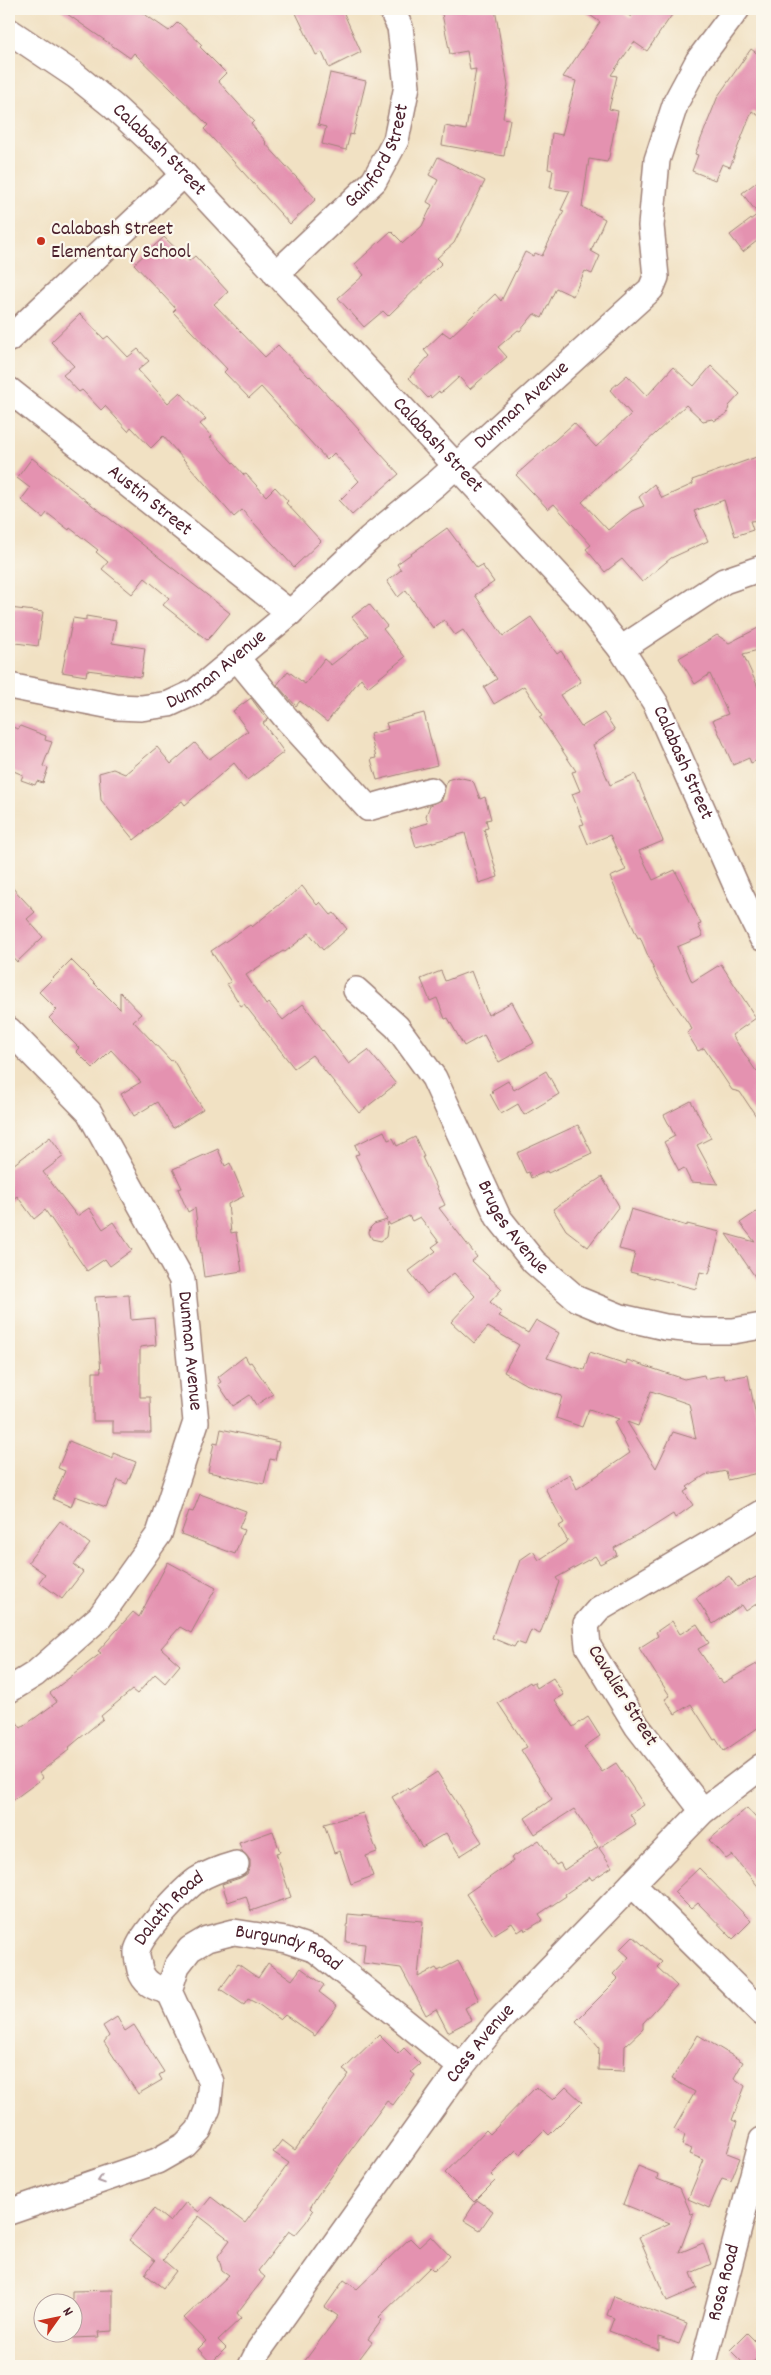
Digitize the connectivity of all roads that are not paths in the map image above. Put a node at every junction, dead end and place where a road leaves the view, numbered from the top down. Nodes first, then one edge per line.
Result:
1 (391, 9) edge
2 (737, 9) edge
3 (9, 30) edge
4 (184, 174) junction
5 (276, 274) junction
6 (9, 339) edge
7 (9, 390) edge
8 (456, 466) junction
9 (762, 568) edge
10 (290, 613) junction
11 (621, 649) junction
12 (236, 657) junction
13 (9, 686) edge
14 (431, 790) dead end
15 (762, 938) edge
16 (356, 990) dead end
17 (9, 1030) edge
18 (762, 1326) edge
19 (762, 1513) edge
20 (9, 1690) edge
21 (762, 1766) edge
22 (703, 1811) junction
23 (236, 1864) dead end
24 (632, 1884) junction
25 (169, 1991) junction
26 (762, 2013) edge
27 (460, 2067) junction
28 (762, 2140) edge
29 (9, 2212) edge
30 (251, 2366) edge
31 (703, 2366) edge

1 - 5 street, Gainford Street
2 - 8 street, Dunman Avenue
3 - 4 street, Calabash Street
4 - 5 street, Calabash Street
4 - 6 street
5 - 8 street, Calabash Street
7 - 10 street, Austin Street
8 - 10 street, Dunman Avenue
8 - 11 street, Calabash Street
9 - 11 street
10 - 12 street, Dunman Avenue
11 - 15 street, Calabash Street
12 - 13 street, Dunman Avenue
12 - 14 street
16 - 18 street, Bruges Avenue
17 - 20 street, Dunman Avenue
19 - 22 street, Cavalier Street
21 - 22 street, Cass Avenue
22 - 24 street, Cass Avenue
23 - 25 street, Dalath Road
24 - 26 street
24 - 27 street, Cass Avenue
25 - 27 street, Burgundy Road
25 -> 29 street
27 - 30 street, Cass Avenue
28 - 31 street, Rosa Road

